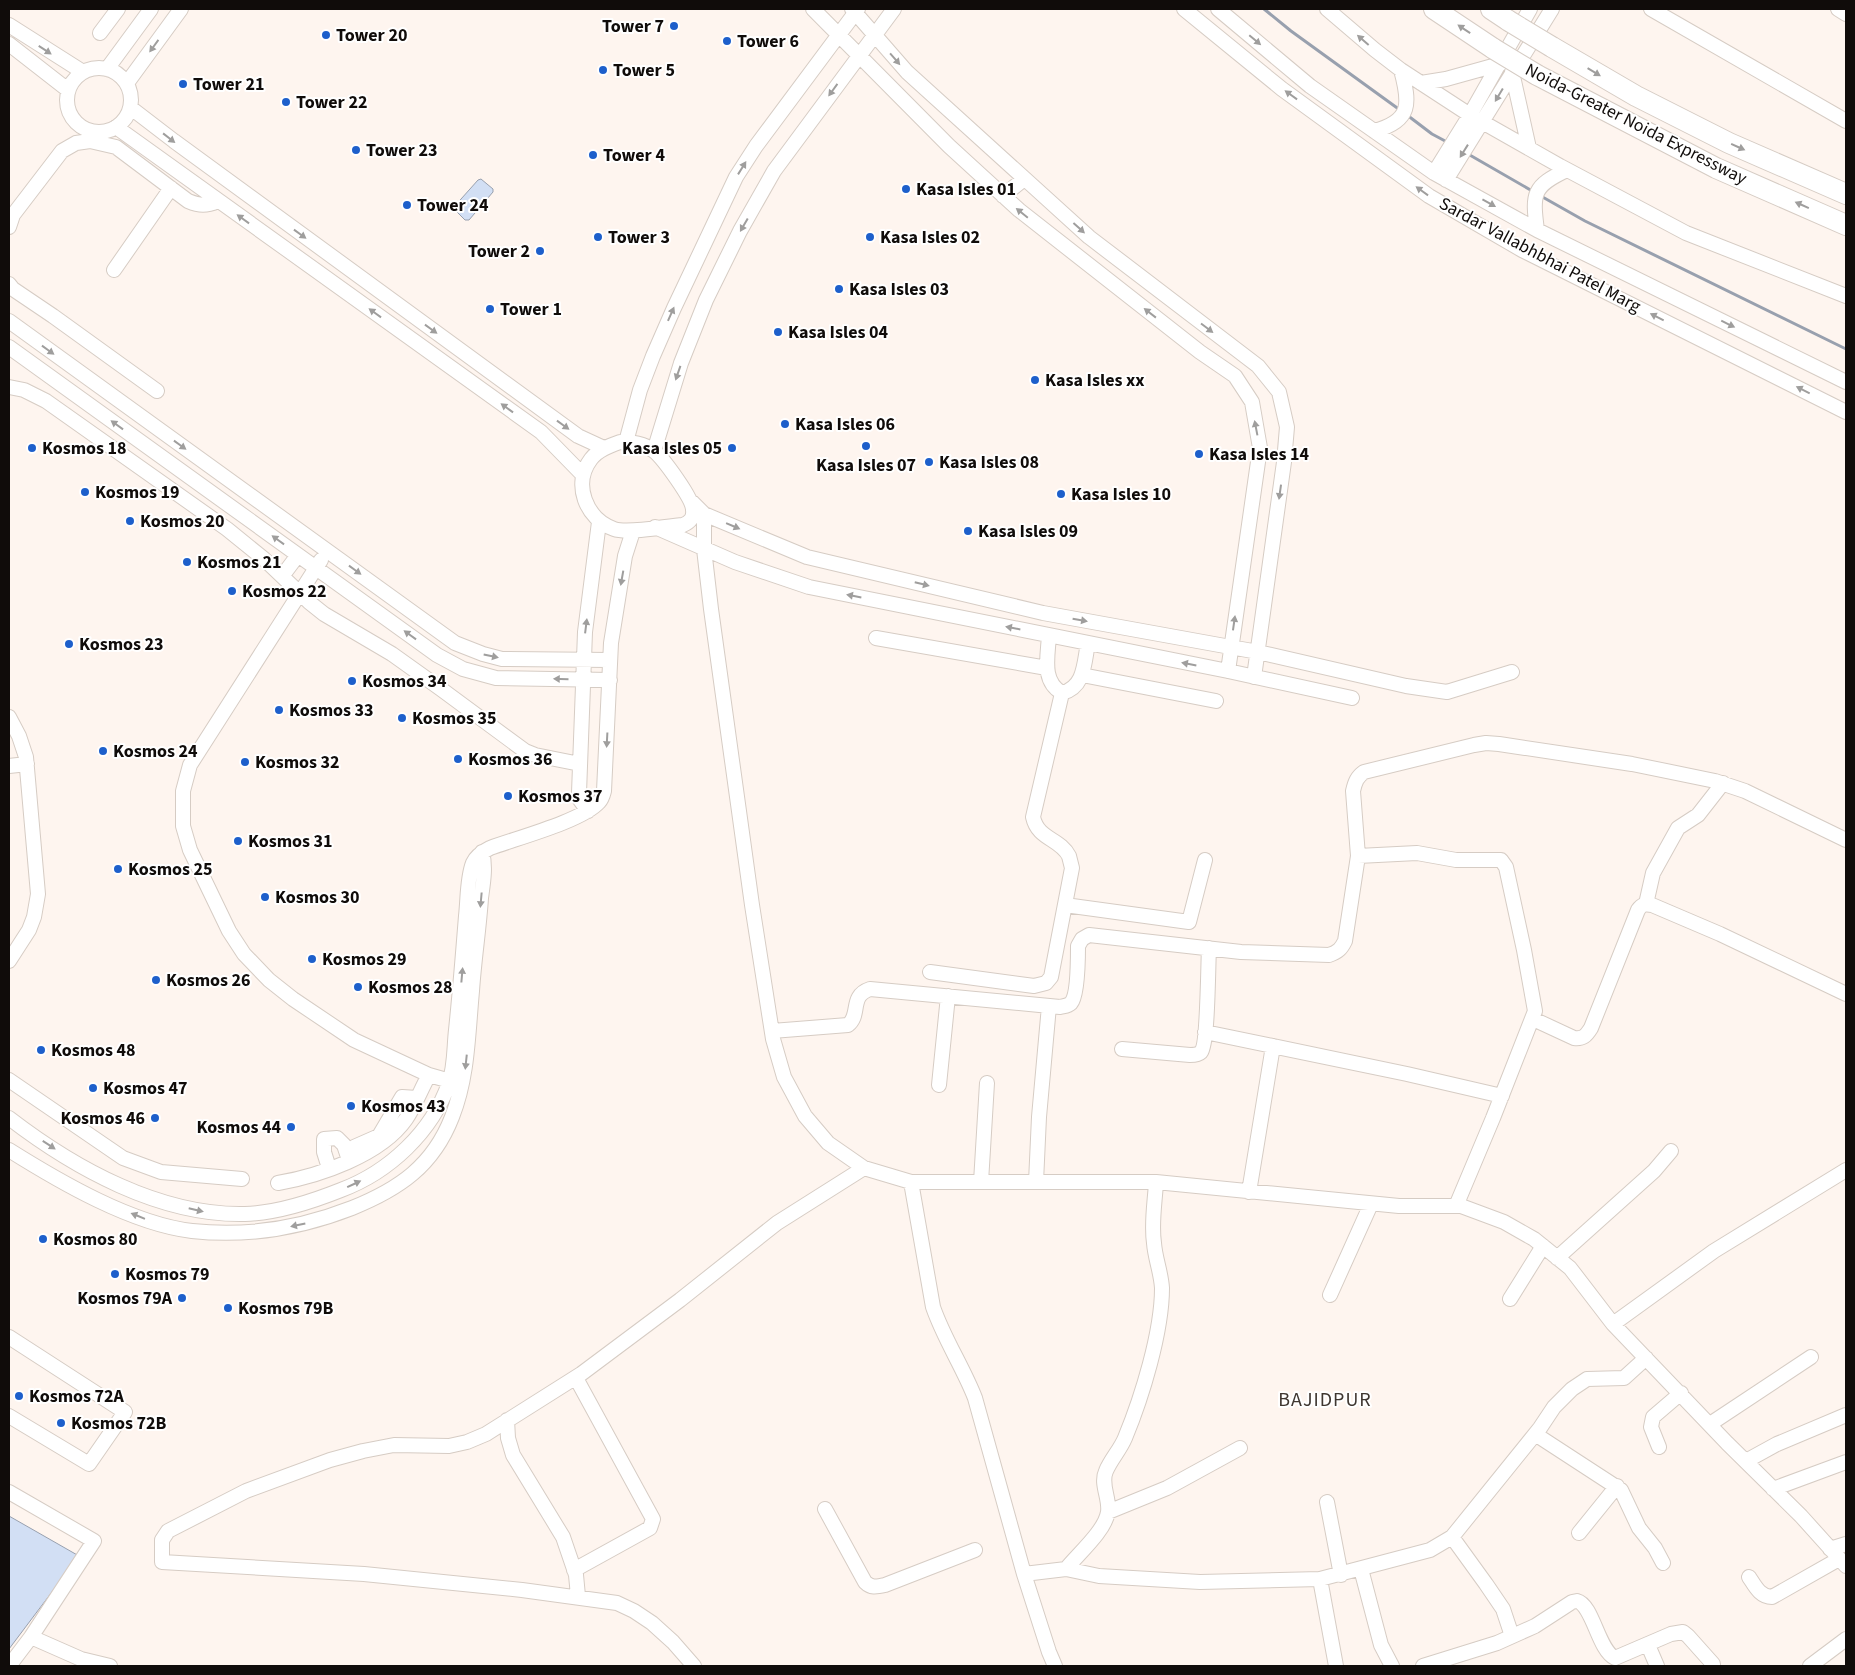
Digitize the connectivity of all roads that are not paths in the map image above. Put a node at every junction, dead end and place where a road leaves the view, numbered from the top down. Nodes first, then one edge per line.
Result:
1 (118, 9) edge
2 (151, 9) edge
3 (181, 9) edge
4 (813, 9) edge
5 (894, 9) edge
6 (1184, 9) edge
7 (1218, 9) edge
8 (1328, 9) edge
9 (1434, 9) edge
10 (1491, 9) edge
11 (1530, 9) edge
12 (1552, 9) edge
13 (1651, 9) edge
14 (1838, 9) edge
15 (855, 10) edge
16 (1846, 14) edge
17 (9, 26) edge
18 (100, 33) dead end
19 (838, 35) junction
20 (874, 35) junction
21 (9, 44) edge
22 (858, 56) junction
23 (1497, 56) junction
24 (107, 69) junction
25 (1401, 70) junction
26 (82, 72) junction
27 (1512, 72) junction
28 (127, 83) junction
29 (1421, 83) junction
30 (68, 90) junction
31 (131, 108) junction
32 (1476, 118) junction
33 (1846, 120) edge
34 (116, 127) junction
35 (1374, 131) junction
36 (1529, 148) junction
37 (1567, 170) junction
38 (1434, 173) junction
39 (1024, 179) junction
40 (1446, 180) junction
41 (170, 188) junction
42 (1846, 194) edge
43 (1003, 196) junction
44 (218, 200) junction
45 (1846, 225) edge
46 (9, 227) edge
47 (1537, 230) junction
48 (114, 270) dead end
49 (9, 284) edge
50 (1846, 296) edge
51 (9, 322) edge
52 (9, 347) edge
53 (1846, 382) edge
54 (9, 387) edge
55 (158, 391) dead end
56 (1846, 412) edge
57 (626, 442) junction
58 (604, 448) junction
59 (654, 451) junction
60 (583, 475) junction
61 (692, 502) junction
62 (704, 514) junction
63 (599, 522) junction
64 (655, 527) junction
65 (632, 531) junction
66 (704, 549) junction
67 (328, 550) junction
68 (298, 555) junction
69 (316, 568) junction
70 (283, 575) junction
71 (300, 592) junction
72 (1049, 635) junction
73 (876, 638) dead end
74 (1088, 643) junction
75 (1231, 647) junction
76 (1258, 652) junction
77 (584, 660) junction
78 (610, 660) junction
79 (1048, 668) junction
80 (1228, 671) junction
81 (1512, 672) dead end
82 (1082, 675) junction
83 (1254, 677) junction
84 (583, 680) junction
85 (610, 680) junction
86 (1062, 693) junction
87 (1352, 698) dead end
88 (1216, 701) dead end
89 (9, 717) edge
90 (27, 764) junction
91 (580, 764) junction
92 (9, 766) edge
93 (1724, 783) junction
94 (588, 811) junction
95 (1846, 840) edge
96 (482, 852) junction
97 (1358, 856) junction
98 (1206, 860) dead end
99 (1646, 904) junction
100 (1064, 905) junction
101 (1209, 948) junction
102 (9, 961) edge
103 (930, 972) dead end
104 (1846, 994) edge
105 (948, 996) junction
106 (1049, 1006) junction
107 (1533, 1019) junction
108 (772, 1031) junction
109 (1205, 1032) junction
110 (1273, 1046) junction
111 (1122, 1049) dead end
112 (429, 1075) junction
113 (9, 1080) edge
114 (450, 1081) junction
115 (987, 1084) dead end
116 (939, 1085) dead end
117 (1502, 1096) junction
118 (9, 1118) edge
119 (9, 1150) edge
120 (1672, 1151) dead end
121 (352, 1154) junction
122 (329, 1168) junction
123 (864, 1168) junction
124 (1846, 1170) edge
125 (242, 1179) dead end
126 (911, 1182) junction
127 (980, 1182) junction
128 (1036, 1182) junction
129 (1156, 1182) junction
130 (278, 1183) dead end
131 (118, 1186) junction
132 (1249, 1192) junction
133 (103, 1202) junction
134 (1371, 1204) junction
135 (1456, 1206) junction
136 (1543, 1246) junction
137 (1557, 1258) junction
138 (1330, 1295) dead end
139 (1510, 1299) dead end
140 (1613, 1324) junction
141 (9, 1337) edge
142 (1811, 1357) dead end
143 (1646, 1358) junction
144 (576, 1378) junction
145 (1681, 1394) junction
146 (1846, 1415) edge
147 (9, 1416) edge
148 (507, 1420) junction
149 (1710, 1424) junction
150 (1535, 1434) junction
151 (1659, 1447) dead end
152 (1240, 1448) dead end
153 (1746, 1461) junction
154 (1846, 1462) edge
155 (1617, 1486) junction
156 (1773, 1489) junction
157 (9, 1492) edge
158 (1327, 1502) dead end
159 (825, 1509) dead end
160 (1108, 1512) junction
161 (1580, 1534) dead end
162 (1452, 1537) junction
163 (1846, 1544) edge
164 (975, 1550) dead end
165 (1839, 1558) edge
166 (1663, 1563) dead end
167 (1066, 1569) junction
168 (1362, 1569) junction
169 (574, 1570) junction
170 (1024, 1574) junction
171 (1341, 1574) junction
172 (1749, 1577) dead end
173 (1320, 1579) junction
174 (578, 1596) junction
175 (1512, 1636) junction
176 (31, 1637) junction
177 (1846, 1639) edge
178 (1648, 1645) junction
179 (1713, 1664) dead end
180 (9, 1666) edge
181 (110, 1666) edge
182 (694, 1666) edge
183 (1055, 1666) edge
184 (1336, 1666) edge
185 (1392, 1666) edge
186 (1423, 1666) edge
187 (1657, 1666) edge
188 (1810, 1666) edge

1 - 18 street
2 - 24 street
3 -> 28 street
4 - 19 street
5 - 20 street
56 -> 6 street, Sardar Vallabhbhai Patel Marg
7 -> 35 street, Sardar Vallabhbhai Patel Marg
25 -> 8 street
23 -> 9 highway, Noida-Greater Noida Expressway
10 -> 42 highway, Noida-Greater Noida Expressway, bridge
11 - 23 street
12 - 27 street
13 - 33 street
14 - 16 street
15 - 19 street
15 - 20 street
17 -> 26 street
19 - 22 street
57 -> 19 street
20 - 22 street
20 -> 39 street
21 - 30 street
22 - 43 street
22 -> 59 street
23 - 29 street
23 - 32 street
45 -> 23 highway, Noida-Greater Noida Expressway, bridge
24 - 26 street
24 - 28 street
25 - 29 street
25 - 35 street
26 - 30 street
27 -> 32 street
27 - 36 street
28 - 31 street
29 - 32 street
30 - 34 street
31 - 34 street
31 -> 58 street
32 - 36 street
32 - 38 street
32 -> 40 street
34 - 44 street
35 - 38 street, Sardar Vallabhbhai Patel Marg
36 - 37 street
37 - 47 street
37 - 50 street
38 - 40 street, Sardar Vallabhbhai Patel Marg
39 - 43 street
39 -> 76 street
40 -> 47 street, Sardar Vallabhbhai Patel Marg
41 - 44 street
41 - 46 street
41 - 48 street
75 -> 43 street
60 -> 44 street
47 -> 53 street, Sardar Vallabhbhai Patel Marg
49 - 55 street
51 -> 67 street
68 -> 52 street
54 - 70 street
57 - 58 street
57 - 59 street
58 - 60 street
59 - 61 street
60 - 63 street
61 - 62 street
61 - 64 street
62 - 66 street
62 -> 75 street
63 - 65 street
77 -> 63 street
64 - 65 street
64 - 66 street
65 -> 78 street
72 -> 66 street
66 - 108 street
67 - 69 street
67 -> 77 street
68 - 69 street
68 - 70 street
69 - 71 street
84 -> 69 street
70 - 71 street
71 - 91 street
71 - 112 street
72 - 74 street
72 - 79 street
73 - 79 street
80 -> 74 street
74 - 82 street
75 - 76 street
75 - 80 street
76 - 81 street
76 - 83 street
77 - 78 street
77 - 84 street
78 - 85 street
79 - 86 street
80 - 83 street
82 - 86 street
82 - 88 street
83 - 87 street
84 - 85 street
84 - 91 street
85 -> 94 street
86 - 100 street
89 - 90 street
90 - 92 street
90 - 102 street
91 - 94 street
93 - 95 street
93 - 97 street
93 - 99 street
94 - 96 street
114 -> 96 street
96 -> 133 street
97 - 101 street
97 - 107 street
98 - 100 street
99 - 104 street
99 - 107 street
100 - 103 street
101 - 106 street
101 - 109 street
105 - 106 street
105 - 108 street
105 - 116 street
106 - 128 street
107 - 117 street
108 - 123 street
109 - 110 street
109 - 111 street
110 - 117 street
110 - 132 street
112 - 114 street
112 - 121 street
113 - 125 street
131 -> 114 street
115 - 127 street
117 - 135 street
118 -> 131 street
119 - 133 street
120 - 137 street
121 - 122 street
121 - 122 street
122 - 130 street
123 - 126 street
123 - 144 street
124 - 140 street
126 - 127 street
126 - 170 street
127 - 128 street
128 - 129 street
129 - 132 street
129 - 160 street
131 - 133 street
132 - 134 street
134 - 135 street
134 - 138 street
135 - 136 street
136 - 137 street
136 - 139 street
137 - 140 street
140 - 143 street
141 - 147 street
142 - 149 street
143 - 145 street
143 - 150 street
144 - 148 street
144 - 169 street
145 - 149 street
145 - 151 street
146 - 153 street
148 - 169 street
148 - 174 street
149 - 153 street
150 - 155 street
150 - 162 street
152 - 160 street
153 - 156 street
154 - 156 street
155 - 161 street
155 - 166 street
156 - 165 street
157 - 176 street
158 - 171 street
159 - 164 street
160 - 167 street
162 - 168 street
162 - 175 street
163 - 165 street
165 - 172 street
167 - 170 street
167 - 173 street
168 - 171 street
168 - 185 street
169 - 174 street
170 - 183 street
171 - 173 street
173 - 184 street
174 - 182 street
175 - 178 street
175 - 186 street
176 - 180 street
176 - 181 street
177 - 188 street
178 - 179 street
178 - 187 street

